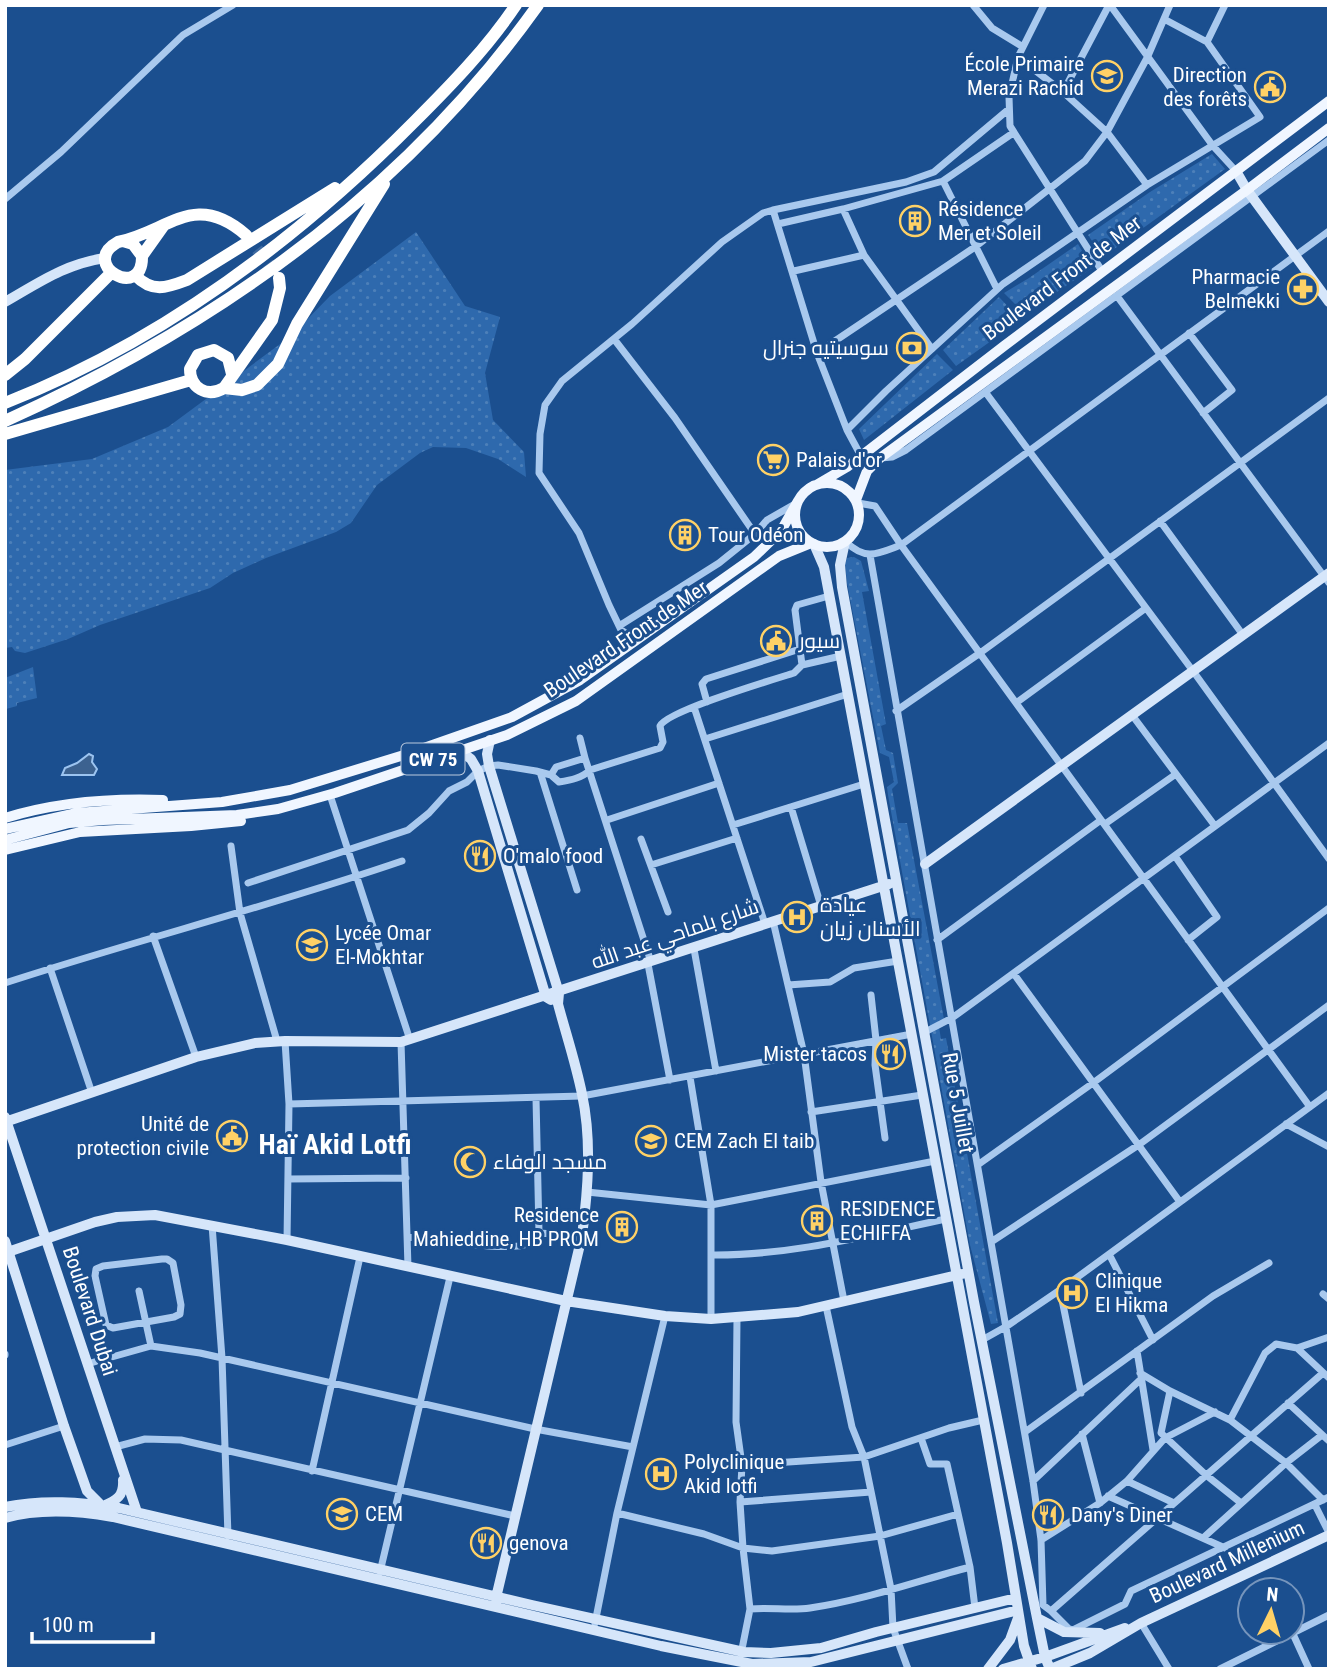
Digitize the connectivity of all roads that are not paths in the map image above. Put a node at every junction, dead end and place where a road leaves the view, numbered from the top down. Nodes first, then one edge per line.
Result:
1 (233, 5) edge
2 (516, 5) edge
3 (538, 5) edge
4 (973, 5) edge
5 (1044, 5) edge
6 (1110, 5) edge
7 (1170, 5) edge
8 (1225, 5) edge
9 (1164, 19) junction
10 (1207, 42) junction
11 (1023, 47) junction
12 (1018, 57) junction
13 (1147, 58) junction
14 (1063, 92) junction
15 (1329, 101) edge
16 (1009, 109) junction
17 (1329, 128) edge
18 (1107, 132) junction
19 (1013, 133) junction
20 (1329, 140) edge
21 (1213, 146) junction
22 (398, 163) junction
23 (371, 165) junction
24 (1236, 172) junction
25 (943, 181) junction
26 (1147, 185) junction
27 (1050, 189) junction
28 (1249, 193) junction
29 (5, 199) edge
30 (843, 209) junction
31 (773, 210) junction
32 (167, 223) junction
33 (778, 224) junction
34 (1329, 231) edge
35 (1077, 232) junction
36 (246, 235) tunnel mouth
37 (123, 241) junction
38 (975, 247) junction
39 (864, 255) junction
40 (142, 256) junction
41 (1295, 256) junction
42 (106, 258) junction
43 (794, 271) junction
44 (1102, 271) junction
45 (111, 273) junction
46 (135, 275) junction
47 (279, 278) dead end
48 (998, 289) junction
49 (1117, 296) junction
50 (895, 299) junction
51 (5, 302) edge
52 (1329, 302) edge
53 (1189, 333) junction
54 (614, 339) junction
55 (253, 346) junction
56 (932, 349) junction
57 (219, 352) junction
58 (817, 353) junction
59 (1161, 354) junction
60 (232, 374) junction
61 (5, 375) edge
62 (191, 380) junction
63 (224, 388) junction
64 (986, 393) junction
65 (1329, 398) edge
66 (5, 403) edge
67 (1203, 413) junction
68 (5, 421) edge
69 (847, 430) junction
70 (5, 434) edge
71 (1030, 453) junction
72 (861, 456) junction
73 (880, 458) junction
74 (1240, 464) junction
75 (818, 484) junction
76 (798, 501) junction
77 (857, 501) junction
78 (1160, 521) junction
79 (755, 534) junction
80 (845, 542) junction
81 (812, 543) junction
82 (901, 545) junction
83 (870, 555) junction
84 (1109, 558) junction
85 (1327, 578) edge
86 (829, 596) junction
87 (1146, 608) junction
88 (619, 626) junction
89 (1243, 635) junction
90 (636, 639) junction
91 (800, 649) junction
92 (980, 653) junction
93 (841, 656) junction
94 (802, 665) junction
95 (1193, 671) junction
96 (848, 694) junction
97 (708, 702) junction
98 (1016, 703) junction
99 (694, 706) junction
100 (897, 710) junction
101 (1132, 715) junction
102 (580, 738) dead end
103 (705, 739) junction
104 (490, 740) junction
105 (1329, 743) edge
106 (459, 750) junction
107 (585, 758) junction
108 (489, 766) junction
109 (1062, 766) junction
110 (590, 770) junction
111 (478, 771) junction
112 (540, 772) junction
113 (1176, 774) junction
114 (551, 775) junction
115 (719, 783) junction
116 (1273, 783) junction
117 (864, 785) junction
118 (330, 795) junction
119 (222, 802) junction
120 (791, 807) junction
121 (278, 809) junction
122 (5, 818) edge
123 (607, 820) junction
124 (1103, 822) junction
125 (733, 825) junction
126 (1215, 826) junction
127 (5, 829) edge
128 (737, 838) junction
129 (641, 839) dead end
130 (5, 840) edge
131 (231, 846) dead end
132 (5, 850) edge
133 (346, 851) junction
134 (1175, 856) junction
135 (1329, 859) edge
136 (402, 861) dead end
137 (925, 864) junction
138 (651, 865) junction
139 (356, 877) junction
140 (1144, 878) junction
141 (896, 882) junction
142 (248, 883) dead end
143 (883, 886) junction
144 (577, 890) dead end
145 (821, 906) junction
146 (1329, 908) edge
147 (668, 912) dead end
148 (240, 913) junction
149 (769, 923) junction
150 (153, 936) junction
151 (937, 940) junction
152 (1188, 940) junction
153 (694, 949) junction
154 (898, 961) junction
155 (650, 963) junction
156 (50, 968) junction
157 (1014, 974) junction
158 (5, 983) edge
159 (788, 985) junction
160 (1222, 986) junction
161 (871, 995) dead end
162 (546, 997) junction
163 (558, 999) junction
164 (1329, 1005) edge
165 (952, 1018) junction
166 (925, 1032) junction
167 (912, 1034) junction
168 (876, 1040) junction
169 (281, 1041) junction
170 (406, 1041) junction
171 (1268, 1049) junction
172 (804, 1054) junction
173 (196, 1057) junction
174 (716, 1071) junction
175 (690, 1077) junction
176 (670, 1080) junction
177 (1093, 1083) junction
178 (92, 1093) junction
179 (1329, 1093) edge
180 (922, 1095) junction
181 (582, 1096) junction
182 (536, 1098) junction
183 (880, 1101) junction
184 (404, 1102) junction
185 (289, 1104) junction
186 (1310, 1107) junction
187 (811, 1112) junction
188 (6, 1121) edge
189 (1286, 1124) junction
190 (885, 1138) dead end
191 (1140, 1144) junction
192 (1329, 1147) edge
193 (935, 1161) junction
194 (979, 1164) junction
195 (406, 1178) junction
196 (288, 1179) junction
197 (821, 1182) junction
198 (587, 1192) junction
199 (1180, 1202) junction
200 (711, 1205) junction
201 (946, 1219) junction
202 (212, 1225) junction
203 (539, 1233) junction
204 (582, 1236) junction
205 (408, 1237) junction
206 (46, 1238) junction
207 (287, 1240) junction
208 (833, 1241) junction
209 (991, 1242) junction
210 (6, 1248) edge
211 (1109, 1254) junction
212 (711, 1255) junction
213 (360, 1257) junction
214 (1269, 1264) dead end
215 (408, 1267) junction
216 (969, 1271) junction
217 (450, 1277) junction
218 (956, 1277) junction
219 (1060, 1290) junction
220 (139, 1291) dead end
221 (566, 1301) junction
222 (844, 1301) junction
223 (826, 1306) junction
224 (665, 1316) junction
225 (737, 1318) junction
226 (711, 1319) junction
227 (145, 1322) junction
228 (1006, 1326) junction
229 (1329, 1337) edge
230 (982, 1340) junction
231 (1153, 1340) junction
232 (151, 1346) junction
233 (1297, 1348) junction
234 (1137, 1352) junction
235 (222, 1358) junction
236 (87, 1364) junction
237 (1326, 1375) edge
238 (1140, 1376) junction
239 (330, 1383) junction
240 (1170, 1391) junction
241 (1081, 1392) junction
242 (1288, 1403) junction
243 (421, 1404) junction
244 (1215, 1412) junction
245 (983, 1420) junction
246 (1230, 1420) junction
247 (64, 1426) junction
248 (536, 1429) junction
249 (1025, 1432) junction
250 (1082, 1434) junction
251 (1250, 1437) junction
252 (921, 1438) junction
253 (1165, 1438) junction
254 (1326, 1438) edge
255 (5, 1445) edge
256 (115, 1447) junction
257 (633, 1447) junction
258 (224, 1450) junction
259 (1153, 1450) junction
260 (864, 1457) junction
261 (120, 1461) junction
262 (1286, 1463) junction
263 (742, 1465) junction
264 (312, 1471) junction
265 (1206, 1475) junction
266 (1033, 1480) junction
267 (1127, 1481) junction
268 (400, 1490) junction
269 (88, 1491) junction
270 (871, 1492) junction
271 (1108, 1496) junction
272 (1326, 1499) edge
273 (740, 1502) junction
274 (1100, 1503) junction
275 (1174, 1503) junction
276 (1241, 1503) junction
277 (1315, 1504) junction
278 (104, 1506) junction
279 (5, 1507) edge
280 (86, 1507) junction
281 (137, 1512) junction
282 (617, 1513) junction
283 (958, 1514) junction
284 (515, 1516) junction
285 (116, 1517) junction
286 (5, 1518) edge
287 (1157, 1519) junction
288 (1329, 1534) edge
289 (880, 1536) junction
290 (1203, 1538) junction
291 (228, 1539) junction
292 (1041, 1540) junction
293 (743, 1548) junction
294 (1225, 1548) junction
295 (970, 1567) junction
296 (379, 1574) junction
297 (891, 1589) junction
298 (1016, 1598) junction
299 (495, 1602) junction
300 (975, 1608) junction
301 (750, 1609) junction
302 (1038, 1611) junction
303 (1051, 1611) junction
304 (1018, 1612) junction
305 (1329, 1615) edge
306 (1141, 1623) junction
307 (594, 1625) junction
308 (1306, 1627) edge
309 (893, 1628) junction
310 (1110, 1632) junction
311 (898, 1640) junction
312 (1270, 1646) edge
313 (1298, 1646) edge
314 (741, 1657) junction
315 (1045, 1657) junction
316 (1031, 1665) edge
317 (1232, 1666) edge
318 (908, 1669) edge
319 (988, 1669) edge
320 (1003, 1669) edge
321 (1050, 1669) edge
322 (1169, 1669) edge
323 (1220, 1669) edge
324 (1309, 1669) edge

1 - 29 street
2 - 23 highway
3 - 22 highway
4 - 11 street
5 - 11 street
6 - 13 street
6 - 14 street
7 - 9 street
8 - 10 street
9 - 10 street
9 - 13 street
10 - 21 street
11 - 12 street
12 - 14 street
12 - 16 street
13 - 18 street
13 - 21 street
14 - 18 street
15 - 24 main road, Boulevard Front de Mer
16 - 19 street
16 - 31 street
17 - 28 main road, Boulevard Front de Mer
18 - 26 street
18 - 27 street
19 - 25 street
19 - 27 street
20 - 28 street
21 - 24 street
21 - 26 street
22 - 63 highway
22 - 68 highway
23 - 46 highway
23 - 66 highway
24 - 28 main road
24 - 44 main road, Boulevard Front de Mer
25 - 30 street
25 - 38 street
26 - 35 street
27 - 35 street
27 - 38 street
28 - 41 main road
28 - 49 street
28 - 73 main road, Boulevard Front de Mer
30 - 33 street
30 - 39 street
31 - 33 street
31 - 54 street
32 - 36 highway
32 - 37 highway
32 - 40 highway
33 - 43 street
34 - 41 street
35 - 44 street
35 - 48 street
37 - 40 highway
37 - 42 highway
38 - 48 street
38 - 50 street
39 - 43 street
39 - 50 street
40 - 46 highway
41 - 52 main road
41 - 53 street
42 - 45 highway
42 - 51 main road
43 - 58 street
44 - 72 main road, Boulevard Front de Mer
45 - 46 highway
45 - 61 highway
47 - 55 highway
48 - 56 street
49 - 59 street
49 - 64 street
50 - 56 street
50 - 58 street
53 - 59 street
53 - 67 street
54 - 79 street
54 - 88 street
55 - 57 highway
55 - 60 highway
56 - 69 street
57 - 60 highway
57 - 62 highway
58 - 69 street
59 - 67 street
59 - 71 street
60 - 63 highway
62 - 63 highway
62 - 70 highway
64 - 71 street
64 - 73 street
65 - 74 street
67 - 74 street
69 - 72 street
71 - 82 street
71 - 84 street
72 - 75 main road, Boulevard Front de Mer
73 - 77 main road, Boulevard Front de Mer
74 - 78 street
74 - 85 street
75 - 76 main road
75 - 77 main road
76 - 79 street
76 - 81 main road
76 - 90 main road, CW 75
77 - 80 main road
77 - 82 street
78 - 84 street
78 - 89 street
79 - 88 street
80 - 81 main road
80 - 83 street
80 - 141 main road, Rue 5 Juillet
81 - 86 main road, Rue 5 Juillet
81 - 104 main road, Boulevard Front de Mer / CW 75
82 - 83 street
82 - 92 street
83 - 100 street
84 - 87 street
84 - 92 street
85 - 89 main road
86 - 91 street
86 - 93 main road, Rue 5 Juillet
87 - 95 street
87 - 98 street
88 - 90 street
89 - 95 main road
90 - 119 main road, CW 75
91 - 94 street
91 - 97 street
92 - 98 street
92 - 100 street
93 - 94 street
93 - 96 main road, Rue 5 Juillet
94 - 97 street
95 - 101 main road
95 - 116 street
96 - 103 street
96 - 117 main road, Rue 5 Juillet
97 - 99 street
98 - 109 street
99 - 103 street
99 - 110 street
100 - 137 street
101 - 109 main road
101 - 113 street
102 - 107 street
103 - 115 street
104 - 106 main road, Boulevard Front de Mer / CW 75
104 - 108 main road
105 - 116 street
106 - 111 main road
106 - 118 main road, Boulevard Front de Mer / CW 75
107 - 110 street
107 - 114 street
108 - 111 street
108 - 112 street
108 - 163 main road
109 - 124 street
109 - 137 main road
110 - 114 street
110 - 123 street
111 - 133 street
111 - 162 main road
112 - 114 street
112 - 144 street
113 - 124 street
113 - 126 street
115 - 123 street
115 - 125 street
116 - 126 street
116 - 135 street
117 - 120 street
117 - 143 main road, Rue 5 Juillet
118 - 121 main road, Boulevard Front de Mer / CW 75
118 - 133 street
119 - 122 main road
119 - 127 main road, CW 75
120 - 125 street
120 - 145 street
121 - 130 main road, Boulevard Front de Mer / CW 75
121 - 132 main road
123 - 155 street
124 - 140 street
124 - 151 street
125 - 128 street
126 - 134 street
128 - 138 street
128 - 149 street
129 - 138 street
131 - 148 street
133 - 139 street
133 - 142 street
134 - 140 street
134 - 152 street
136 - 139 street
137 - 151 street
138 - 147 street
139 - 148 street
139 - 170 street
140 - 152 street
140 - 157 street
141 - 143 main road, شارع بلماحي عبد الله
141 - 166 main road, Rue 5 Juillet
143 - 145 main road, شارع بلماحي عبد الله
143 - 154 main road, Rue 5 Juillet
145 - 149 main road, شارع بلماحي عبد الله
146 - 160 street
148 - 150 street
148 - 169 street
149 - 153 main road, شارع بلماحي عبد الله
149 - 159 street
150 - 156 street
150 - 173 street
151 - 165 street
152 - 160 street
153 - 155 main road, شارع بلماحي عبد الله
153 - 174 street
154 - 159 street
154 - 167 main road, Rue 5 Juillet
155 - 163 main road, شارع بلماحي عبد الله
155 - 176 street
156 - 158 street
156 - 178 street
157 - 165 street
157 - 177 street
159 - 172 street
160 - 171 street
160 - 177 street
161 - 168 street
162 - 163 main road
162 - 170 main road
163 - 181 main road
164 - 171 street
165 - 166 street
165 - 194 street
166 - 216 main road, Rue 5 Juillet
167 - 168 street
167 - 180 main road, Rue 5 Juillet
168 - 172 street
168 - 183 street
169 - 170 main road
169 - 173 main road
169 - 185 street
170 - 184 street
171 - 186 street
171 - 191 street
172 - 174 street
172 - 187 street
173 - 178 main road
174 - 175 street
175 - 176 street
175 - 200 street
176 - 181 street
177 - 191 street
177 - 194 street
178 - 188 main road
179 - 186 street
180 - 183 street
180 - 193 main road, Rue 5 Juillet
181 - 182 street
181 - 198 main road
182 - 184 street
182 - 203 street
183 - 187 street
183 - 190 street
184 - 185 street
184 - 195 street
185 - 196 street
186 - 189 street
187 - 197 street
188 - 206 main road, Boulevard Dubai
189 - 192 street
189 - 199 street
191 - 199 street
191 - 209 street
193 - 197 street
193 - 201 main road, Rue 5 Juillet
194 - 209 street
195 - 196 street
195 - 205 street
196 - 207 street
197 - 200 street
197 - 208 street
198 - 200 street
198 - 204 main road
199 - 211 street
200 - 212 street
201 - 208 street
201 - 218 main road, Rue 5 Juillet
202 - 206 main road
202 - 207 main road
202 - 235 street
203 - 204 street
203 - 205 street
204 - 221 main road
205 - 215 street
206 - 210 main road
206 - 236 main road, Boulevard Dubai
207 - 213 main road
208 - 212 street
208 - 222 street
209 - 228 street
210 - 247 main road
211 - 219 street
211 - 231 street
212 - 226 street
213 - 215 main road
213 - 239 street
214 - 231 street
215 - 217 main road
216 - 218 main road
216 - 230 main road, Rue 5 Juillet
217 - 221 main road
217 - 243 street
218 - 222 main road
218 - 245 main road, Rue 5 Juillet
219 - 228 street
219 - 241 street
220 - 227 street
221 - 224 main road
221 - 248 main road
222 - 223 main road
223 - 225 main road
223 - 260 street
224 - 226 main road
224 - 257 street
225 - 226 main road
225 - 263 street
227 - 227 street
227 - 232 street
228 - 230 street
228 - 249 street
229 - 233 street
230 - 302 main road, Rue 5 Juillet
231 - 234 street
232 - 235 street
232 - 236 street
233 - 237 street
233 - 246 street
234 - 238 street
234 - 241 street
235 - 239 street
235 - 258 street
236 - 256 main road, Boulevard Dubai
237 - 242 street
238 - 240 street
238 - 250 street
238 - 259 street
239 - 243 street
239 - 264 street
240 - 244 street
240 - 253 street
241 - 249 street
242 - 251 street
242 - 254 street
243 - 248 street
243 - 268 street
244 - 246 street
244 - 253 street
245 - 252 street
245 - 298 main road, Rue 5 Juillet
246 - 251 street
247 - 255 street
247 - 269 main road
248 - 257 street
248 - 284 main road
249 - 266 street
250 - 266 street
250 - 274 street
251 - 262 street
251 - 265 street
252 - 260 street
252 - 283 street
253 - 259 street
253 - 265 street
254 - 262 street
256 - 258 street
256 - 261 main road, Boulevard Dubai
257 - 282 street
258 - 264 street
258 - 291 street
259 - 267 street
260 - 263 street
260 - 270 street
261 - 278 main road
261 - 281 main road, Boulevard Dubai
262 - 272 street
262 - 276 street
263 - 273 street
264 - 268 street
265 - 275 street
265 - 276 street
266 - 292 street
267 - 271 street
267 - 275 street
268 - 284 street
268 - 296 street
269 - 278 main road
269 - 280 main road
270 - 273 street
270 - 289 street
271 - 274 street
271 - 287 street
272 - 277 street
273 - 293 street
274 - 292 street
275 - 287 street
276 - 290 street
277 - 288 street
277 - 294 street
278 - 280 main road
278 - 281 main road
278 - 285 main road
279 - 280 main road
280 - 285 main road
280 - 286 main road
281 - 291 main road
282 - 293 street
282 - 307 street
283 - 289 street
283 - 295 street
284 - 299 main road
285 - 291 main road
287 - 290 street
287 - 303 street
288 - 306 main road, Boulevard Millenium
289 - 293 street
289 - 297 street
290 - 294 street
291 - 296 main road
292 - 302 street
293 - 301 street
294 - 303 street
295 - 297 street
295 - 300 street
296 - 299 main road
297 - 301 street
297 - 309 street
298 - 300 main road
298 - 304 main road, Rue 5 Juillet
299 - 307 main road
300 - 309 main road
301 - 314 street
302 - 303 street
302 - 310 main road
302 - 315 main road, Rue 5 Juillet
304 - 311 main road
304 - 316 main road, Rue 5 Juillet
304 - 319 main road
305 - 308 street
306 - 310 main road, Boulevard Millenium
306 - 321 main road, Boulevard Millenium
306 - 322 street
307 - 314 main road
309 - 311 street
309 - 314 main road
310 - 315 main road, Boulevard Millenium
311 - 314 main road
311 - 318 street
312 - 317 street
313 - 324 street
315 - 316 main road, Boulevard Millenium
315 - 321 main road, Rue 5 Juillet
316 - 320 main road, Boulevard Millenium
317 - 323 street

